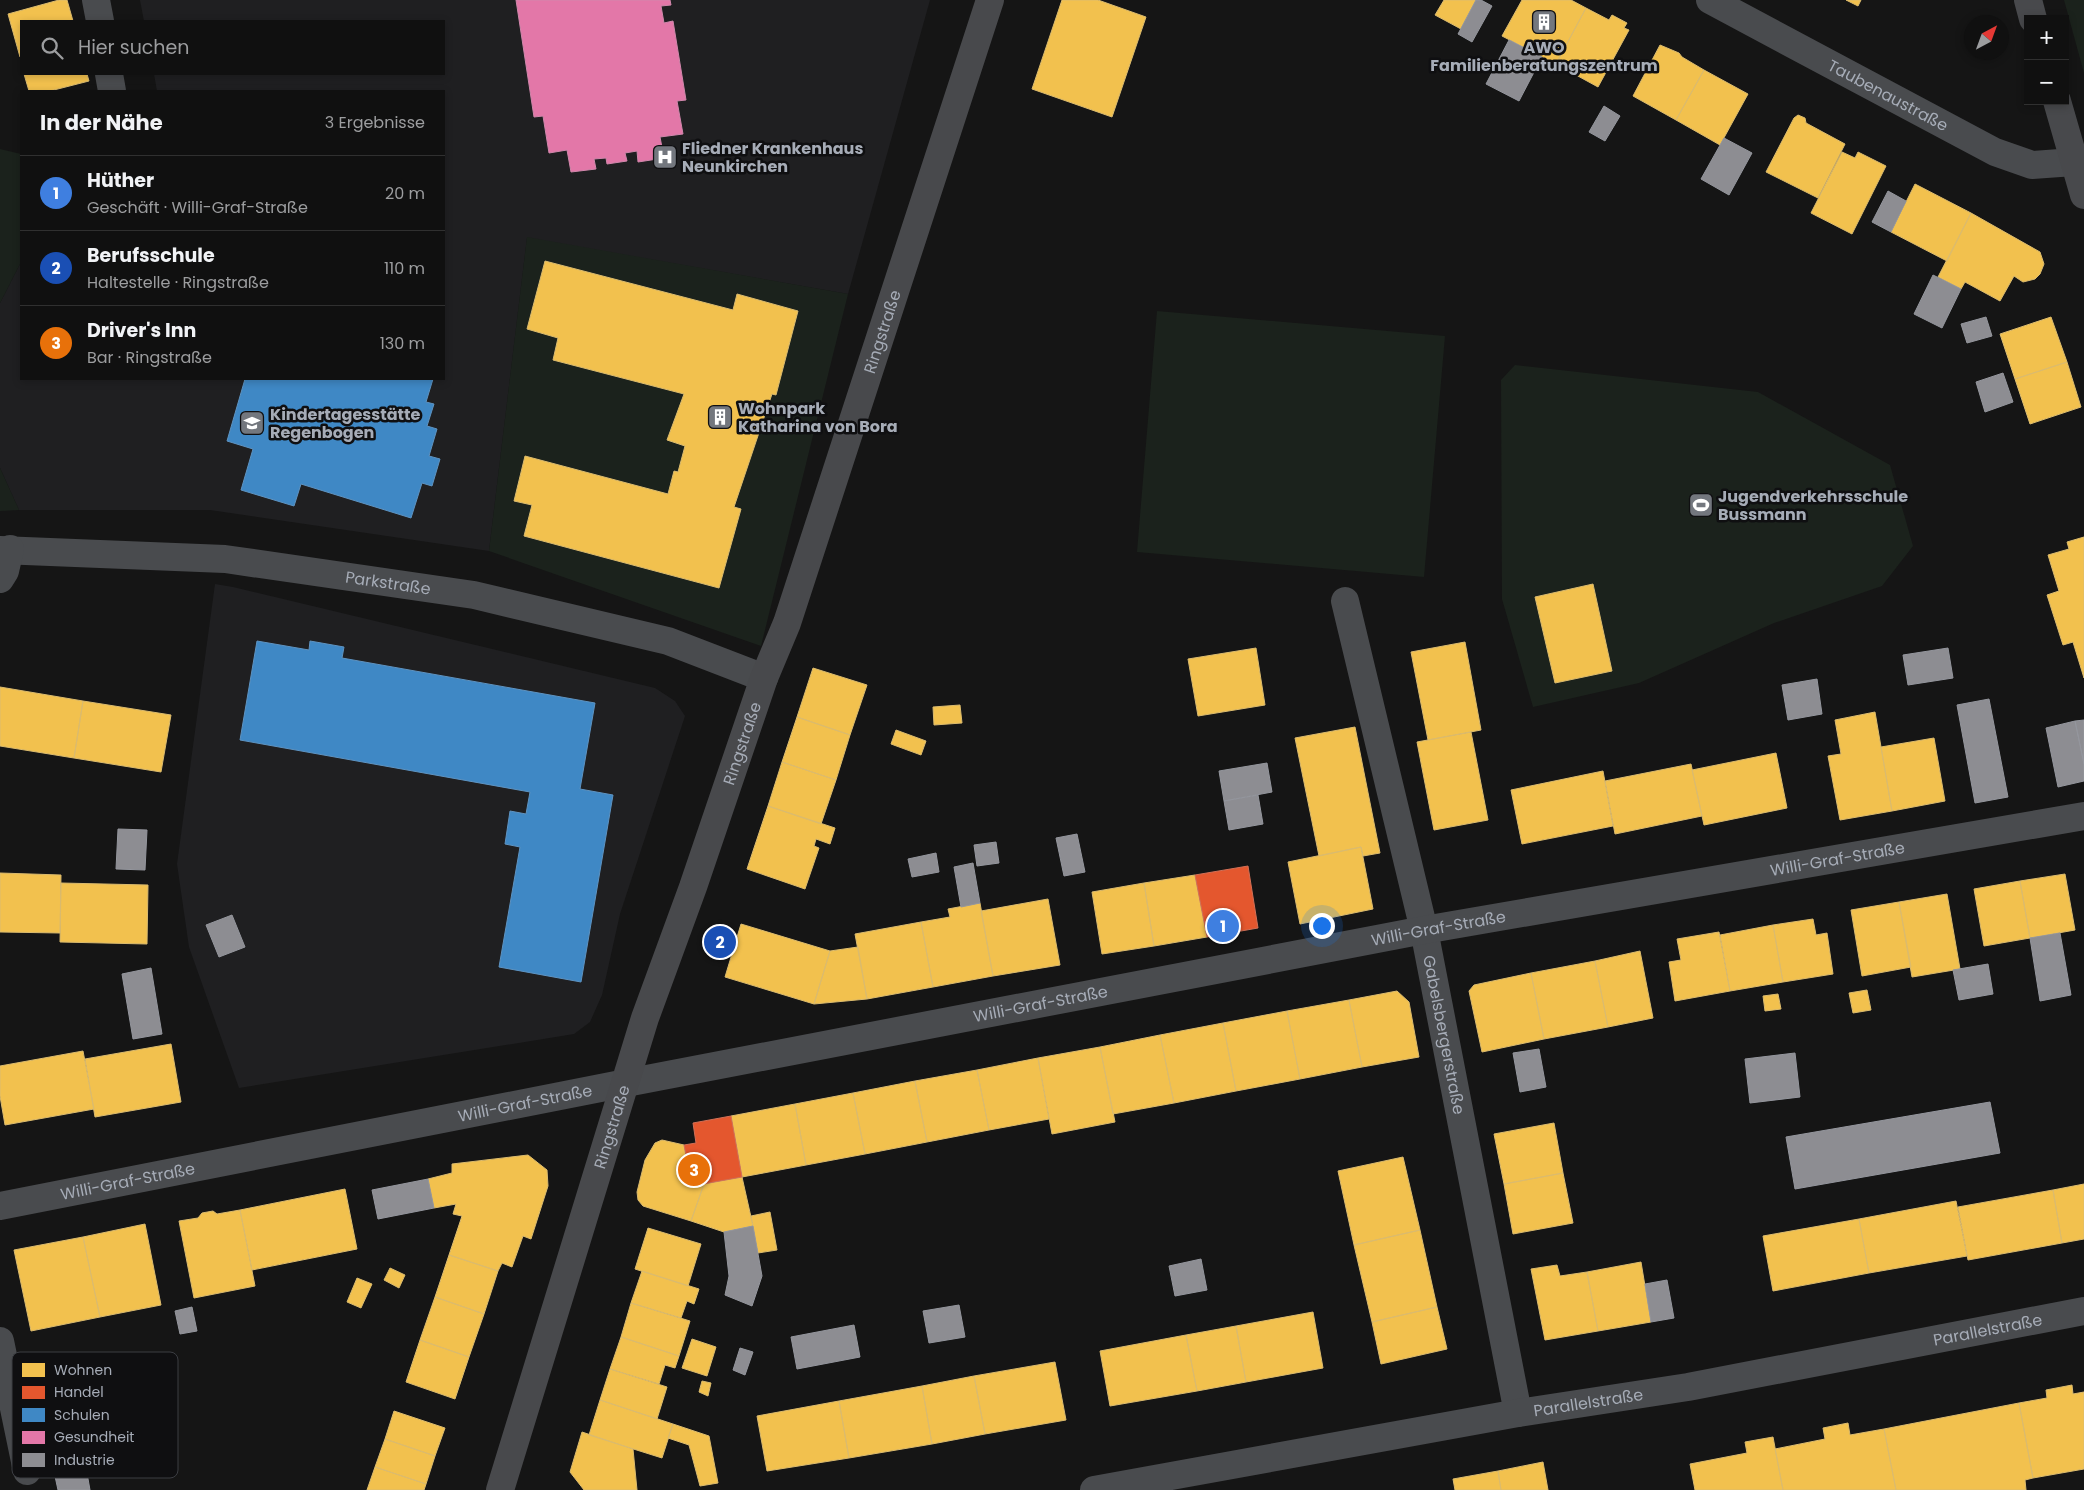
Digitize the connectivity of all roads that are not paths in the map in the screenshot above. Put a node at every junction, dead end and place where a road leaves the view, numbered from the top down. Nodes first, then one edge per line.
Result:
1 (96, 0) edge
2 (990, 0) edge
3 (1710, 0) edge
4 (2028, 0) edge
5 (2032, 15) edge
6 (100, 20) edge
7 (109, 75) edge
8 (112, 90) edge
9 (2058, 105) edge
10 (2074, 162) junction
11 (2084, 195) edge
12 (5, 549) edge
13 (0, 579) edge
14 (1345, 601) dead end
15 (764, 678) junction
16 (2084, 816) edge
17 (1424, 930) junction
18 (626, 1083) junction
19 (0, 1206) edge
20 (2084, 1311) edge
21 (0, 1342) edge
22 (12, 1399) edge
23 (1518, 1414) junction
24 (500, 1490) edge
25 (1094, 1490) edge

1 - 6 street
2 - 15 street, Ringstraße
3 - 10 street, Taubenaustraße
4 - 5 street
7 - 8 street
9 - 10 street
10 - 11 street
12 - 13 street
12 - 15 street, Parkstraße
14 - 17 street, Gabelsbergerstraße
15 - 18 street, Ringstraße
16 - 17 street, Willi-Graf-Straße
17 - 18 street, Willi-Graf-Straße
17 - 23 street, Gabelsbergerstraße
18 - 19 street, Willi-Graf-Straße
18 - 24 street, Ringstraße
20 - 23 street, Parallelstraße
21 - 22 street
23 - 25 street, Parallelstraße

